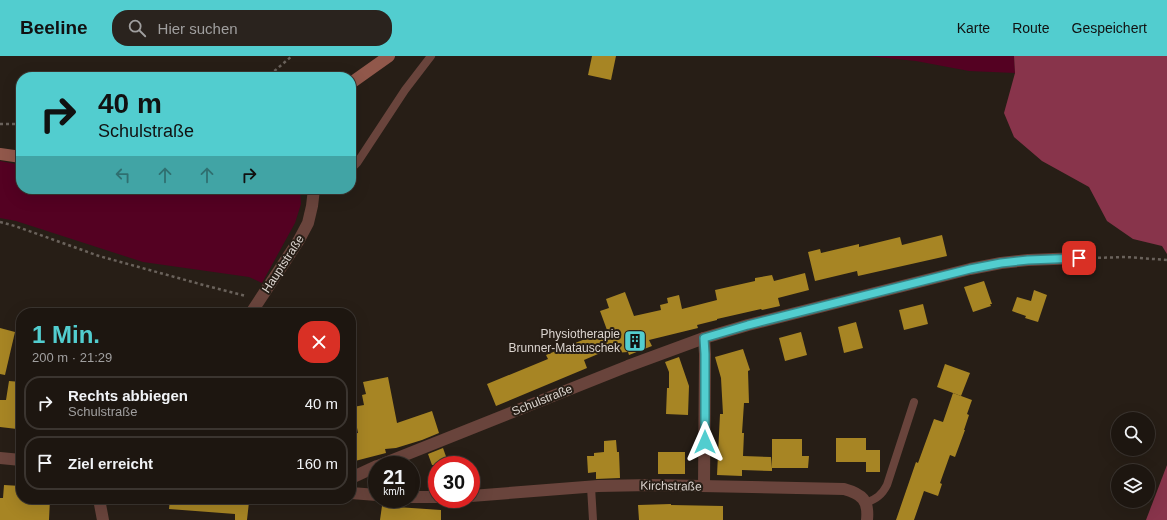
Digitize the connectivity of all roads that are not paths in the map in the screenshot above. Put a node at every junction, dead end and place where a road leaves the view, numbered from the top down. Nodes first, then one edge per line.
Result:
1 (389, 56) edge
2 (431, 56) edge
3 (356, 79) edge
4 (0, 154) edge
5 (16, 156) edge
6 (356, 164) edge
7 (313, 194) edge
8 (1079, 258) road end
9 (255, 308) edge
10 (704, 338) junction
11 (914, 402) dead end
12 (402, 456) edge
13 (0, 458) edge
14 (16, 460) edge
15 (368, 470) edge
16 (356, 476) edge
17 (704, 486) junction
18 (591, 487) junction
19 (356, 493) edge
20 (368, 494) edge
21 (480, 495) edge
22 (866, 503) junction
23 (100, 504) edge
24 (103, 520) edge
25 (593, 520) edge
26 (867, 520) edge

1 - 3 main road
2 - 6 lane
4 - 5 main road
7 - 9 street, Hauptstraße
8 - 10 street, Schulstraße
10 - 12 street, Schulstraße
10 - 17 street
11 - 22 lane
13 - 14 street
15 - 16 street
17 - 18 street, Kirchstraße
17 - 22 street, Kirchstraße
18 - 21 street, Kirchstraße
18 - 25 lane
19 - 20 street
22 - 26 street
23 - 24 street

